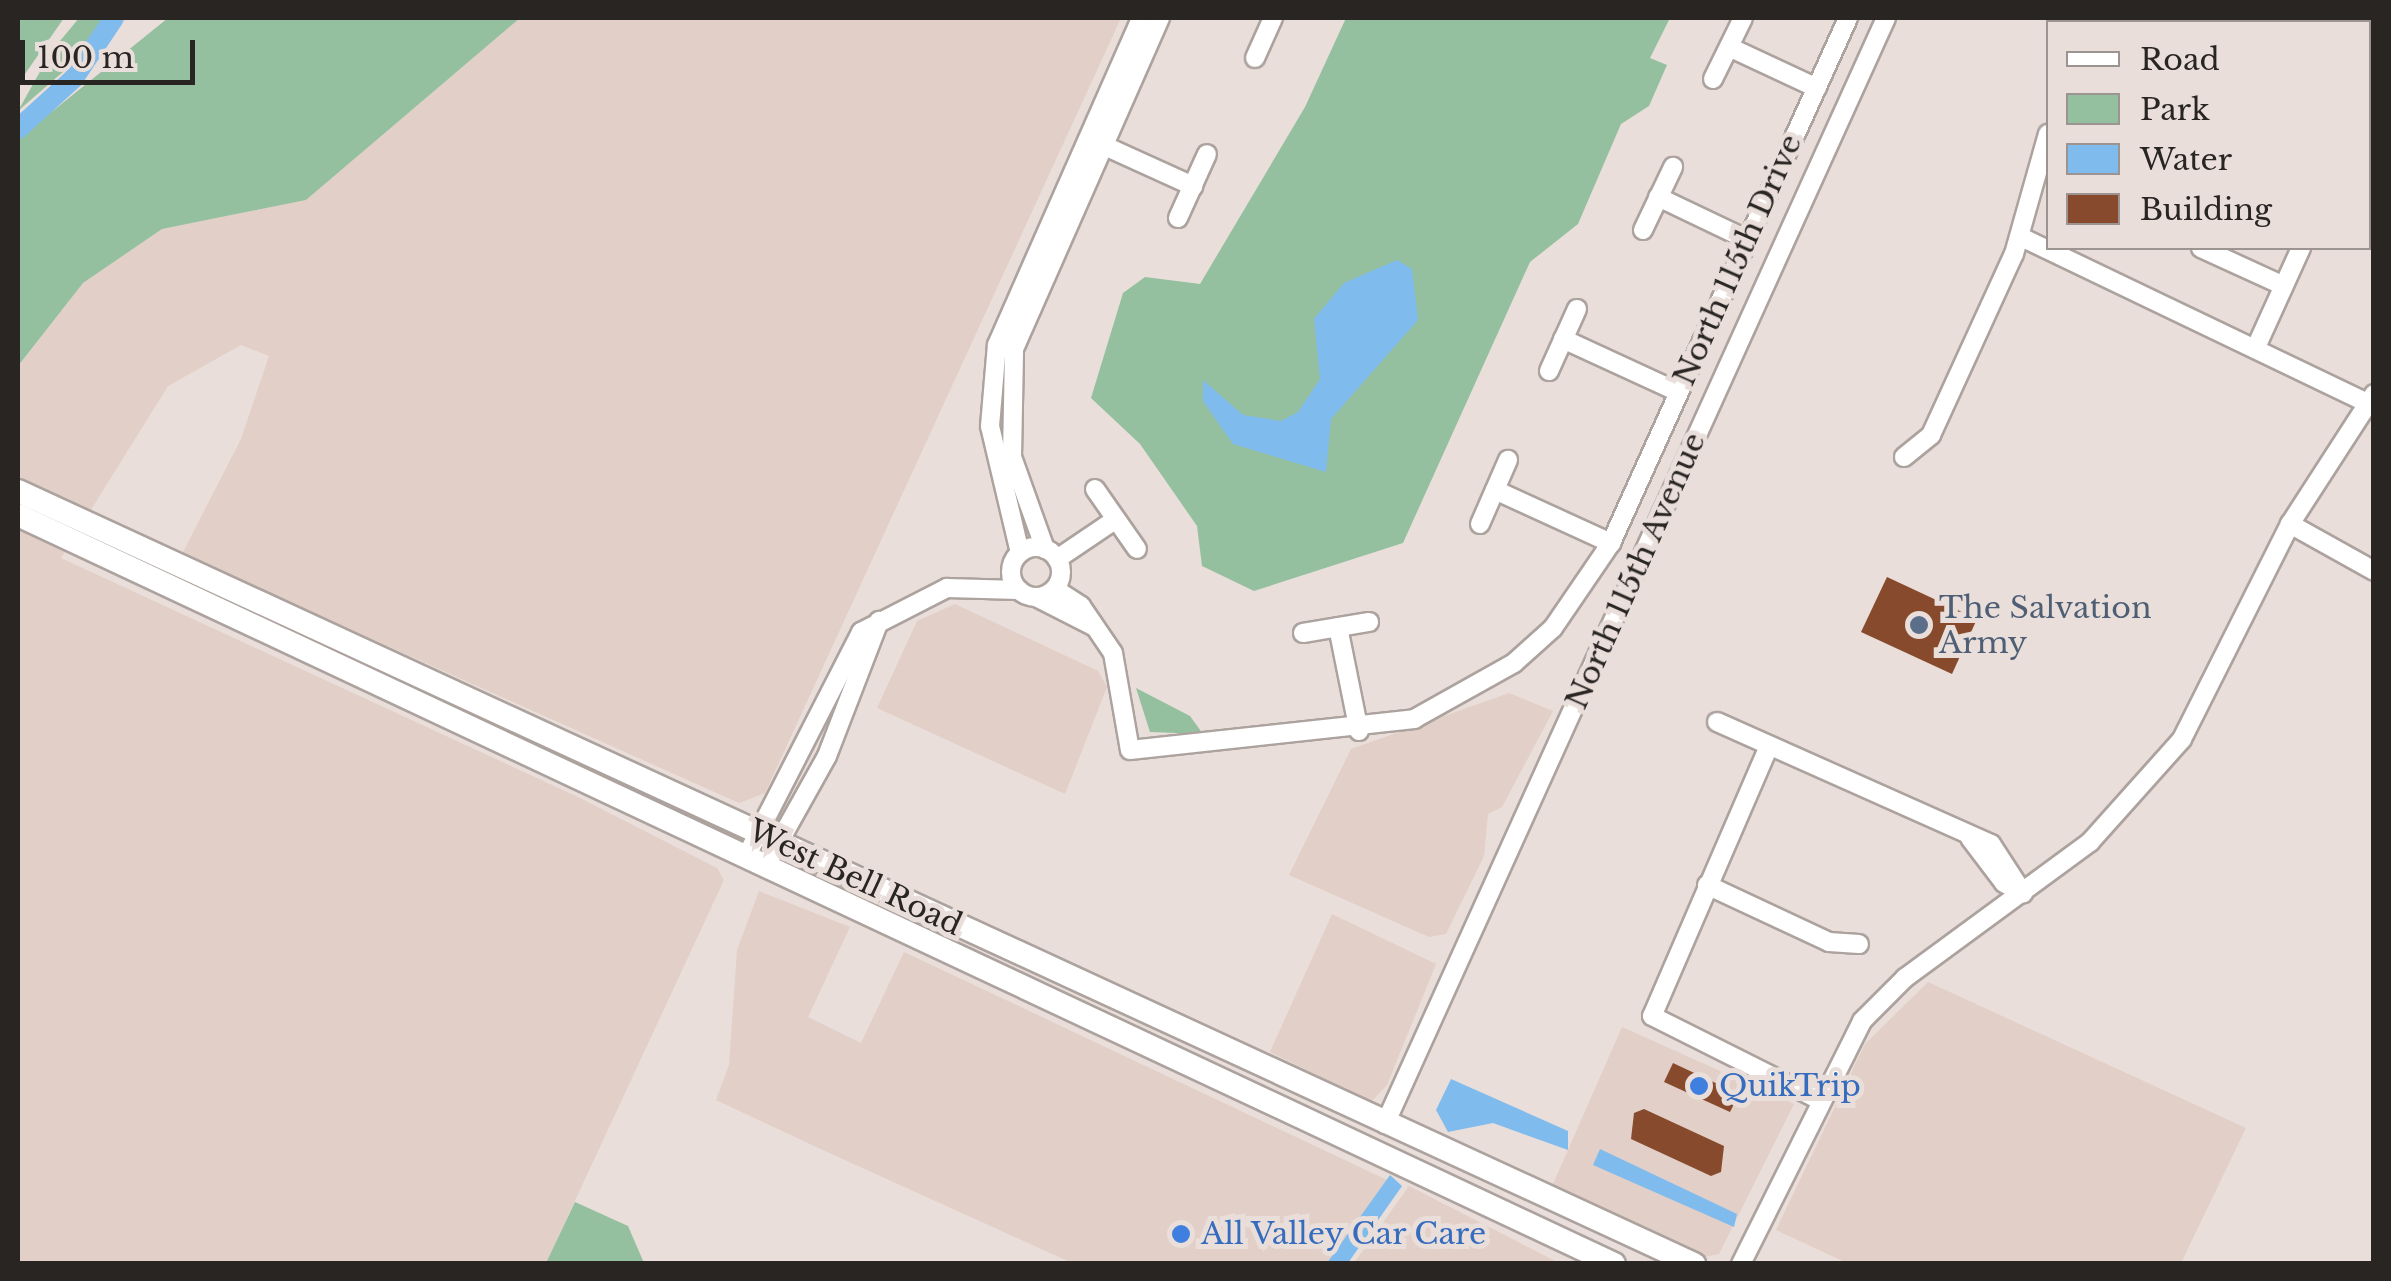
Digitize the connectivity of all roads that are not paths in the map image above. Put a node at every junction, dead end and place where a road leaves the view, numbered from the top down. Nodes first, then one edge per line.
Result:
1 (1141, 18) edge
2 (1160, 18) edge
3 (1742, 18) edge
4 (1848, 18) edge
5 (1886, 18) edge
6 (1266, 20) edge
7 (1729, 47) junction
8 (1255, 58) dead end
9 (1713, 79) dead end
10 (1817, 88) junction
11 (1094, 141) junction
12 (1208, 154) dead end
13 (1673, 167) dead end
14 (2043, 175) edge
15 (1193, 186) junction
16 (1658, 197) junction
17 (1178, 218) dead end
18 (1642, 230) dead end
19 (2021, 237) junction
20 (1748, 240) junction
21 (2046, 248) edge
22 (2050, 250) edge
23 (2205, 250) edge
24 (2300, 250) edge
25 (2284, 286) junction
26 (1577, 309) dead end
27 (1564, 339) junction
28 (2257, 344) junction
29 (1548, 371) dead end
30 (1678, 392) junction
31 (2371, 399) edge
32 (1904, 457) dead end
33 (1508, 460) dead end
34 (1094, 489) dead end
35 (1495, 490) junction
36 (18, 491) edge
37 (18, 515) edge
38 (1116, 520) junction
39 (1480, 524) dead end
40 (2290, 524) junction
41 (90, 537) junction
42 (1610, 544) junction
43 (1137, 549) dead end
44 (1020, 553) junction
45 (1051, 554) junction
46 (2374, 570) edge
47 (1011, 572) junction
48 (971, 584) junction
49 (1055, 588) junction
50 (1027, 593) junction
51 (879, 621) junction
52 (1369, 622) dead end
53 (1338, 627) junction
54 (1098, 629) junction
55 (1303, 633) dead end
56 (1718, 722) dead end
57 (1359, 731) junction
58 (1769, 746) junction
59 (760, 834) junction
60 (783, 844) junction
61 (755, 862) junction
62 (1707, 884) junction
63 (2023, 893) junction
64 (915, 935) junction
65 (1859, 944) dead end
66 (1047, 968) junction
67 (1078, 1011) junction
68 (1204, 1041) junction
69 (1212, 1076) junction
70 (1816, 1098) junction
71 (1385, 1124) junction
72 (1614, 1264) edge
73 (1694, 1264) edge
74 (1741, 1264) edge

1 - 11 street
2 - 11 street
3 - 7 street
4 - 10 street, North 115th Drive
5 - 71 street, North 115th Avenue
6 - 8 street
7 - 9 street
7 - 10 street
10 - 20 street, North 115th Drive
11 - 15 street
11 - 44 street
11 - 45 street
12 - 15 street
13 - 16 street
14 - 19 street
15 - 17 street
16 - 18 street
16 - 20 street
19 - 21 street
19 - 32 street
20 - 30 street, North 115th Drive
22 - 28 street
23 - 25 street
24 - 25 street
25 - 28 street
26 - 27 street
27 - 29 street
27 - 30 street
28 - 31 street
30 - 42 street, North 115th Drive
31 - 40 street
33 - 35 street
34 - 38 street
35 - 39 street
35 - 42 street
36 - 41 main road, West Bell Road
37 - 41 main road, West Bell Road
38 - 43 street
38 - 45 street
40 - 46 street
40 - 63 street
41 - 59 main road, West Bell Road
41 - 61 main road, West Bell Road
42 - 57 street, North 115th Drive
44 - 45 street
44 - 47 street
45 - 49 street
47 - 48 street
47 - 50 street
48 - 50 street
48 - 51 street
49 - 50 street
49 - 54 street
50 - 54 street
51 - 59 street
51 - 60 street
52 - 53 street
53 - 55 street
53 - 57 street
54 - 57 street, North 115th Drive
56 - 58 street
58 - 62 street
58 - 63 street
59 - 60 main road, West Bell Road
59 - 61 street
60 - 61 street
60 - 66 main road, West Bell Road
61 - 64 main road, West Bell Road
62 - 65 street
62 - 70 street
63 - 70 street
64 - 66 main road
64 - 67 main road, West Bell Road
66 - 68 main road, West Bell Road
67 - 68 main road
67 - 69 main road, West Bell Road
68 - 71 main road, West Bell Road
69 - 71 main road
69 - 72 main road, West Bell Road
70 - 74 street
71 - 73 main road, West Bell Road

